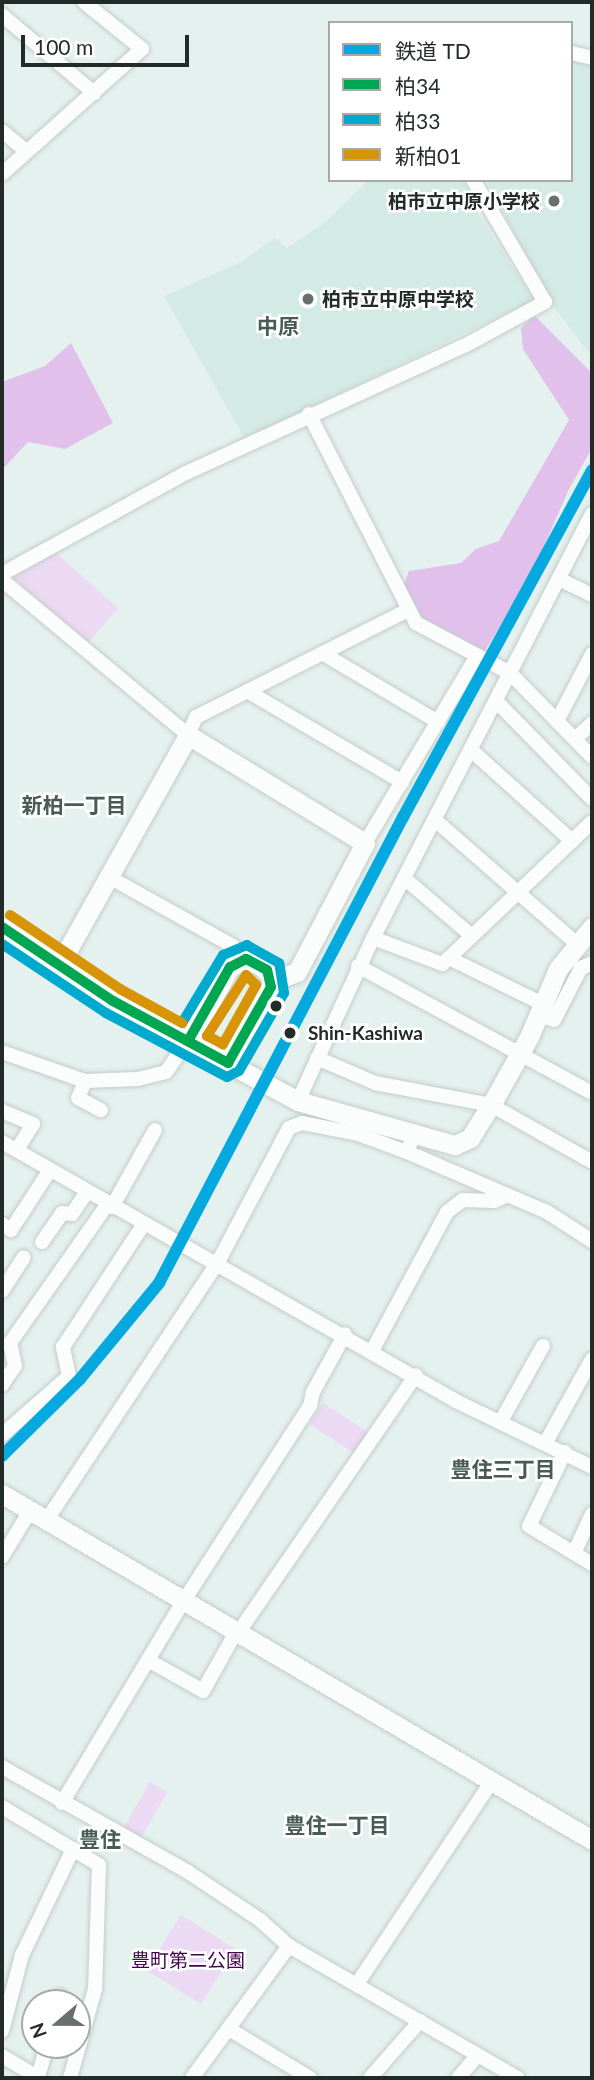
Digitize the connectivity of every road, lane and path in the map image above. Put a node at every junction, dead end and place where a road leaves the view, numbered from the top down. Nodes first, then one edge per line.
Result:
1 (84, 2) edge
2 (2, 16) edge
3 (573, 53) edge
4 (592, 58) edge
5 (94, 93) junction
6 (2, 131) edge
7 (26, 151) junction
8 (2, 174) edge
9 (474, 182) edge
10 (309, 414) junction
11 (592, 514) edge
12 (2, 574) edge
13 (559, 579) junction
14 (2, 580) edge
15 (592, 595) edge
16 (408, 610) junction
17 (322, 653) junction
18 (592, 654) edge
19 (477, 656) junction
20 (510, 673) junction
21 (247, 691) junction
22 (496, 701) junction
23 (439, 722) junction
24 (557, 722) junction
25 (592, 723) edge
26 (188, 735) junction
27 (575, 739) junction
28 (471, 750) junction
29 (592, 757) edge
30 (402, 782) junction
31 (592, 799) edge
32 (435, 820) junction
33 (592, 822) edge
34 (572, 841) junction
35 (365, 843) junction
36 (109, 877) junction
37 (404, 878) junction
38 (518, 892) junction
39 (592, 927) edge
40 (2, 928) edge
41 (472, 936) junction
42 (373, 939) junction
43 (576, 943) junction
44 (449, 958) junction
45 (241, 960) junction
46 (592, 963) edge
47 (358, 966) junction
48 (58, 967) junction
49 (272, 981) junction
50 (541, 1009) junction
51 (188, 1041) junction
52 (2, 1052) edge
53 (520, 1054) junction
54 (317, 1058) junction
55 (228, 1063) junction
56 (85, 1081) junction
57 (592, 1093) edge
58 (298, 1101) junction
59 (491, 1105) junction
60 (101, 1110) dead end
61 (2, 1111) edge
62 (155, 1130) dead end
63 (2, 1142) edge
64 (411, 1144) junction
65 (455, 1145) junction
66 (17, 1150) junction
67 (592, 1162) edge
68 (72, 1165) dead end
69 (50, 1170) junction
70 (452, 1172) junction
71 (64, 1179) junction
72 (86, 1193) junction
73 (508, 1195) junction
74 (109, 1206) junction
75 (2, 1224) edge
76 (143, 1225) junction
77 (592, 1241) edge
78 (42, 1242) dead end
79 (24, 1257) dead end
80 (218, 1262) junction
81 (2, 1291) edge
82 (345, 1334) junction
83 (543, 1346) dead end
84 (373, 1349) junction
85 (7, 1352) edge
86 (592, 1359) edge
87 (416, 1375) junction
88 (2, 1385) edge
89 (501, 1422) junction
90 (2, 1435) edge
91 (546, 1442) junction
92 (565, 1452) junction
93 (592, 1467) edge
94 (2, 1494) edge
95 (592, 1514) edge
96 (38, 1516) junction
97 (574, 1553) junction
98 (2, 1557) edge
99 (592, 1563) edge
100 (183, 1602) junction
101 (237, 1632) junction
102 (148, 1660) junction
103 (2, 1767) edge
104 (492, 1781) junction
105 (62, 1803) junction
106 (2, 1807) edge
107 (590, 1834) edge
108 (73, 1849) junction
109 (289, 1946) junction
110 (356, 1984) junction
111 (420, 2021) junction
112 (229, 2029) junction
113 (2, 2031) edge
114 (478, 2055) junction
115 (2, 2056) edge
116 (43, 2059) edge
117 (199, 2076) edge
118 (38, 2078) edge
119 (70, 2078) edge
120 (310, 2078) edge
121 (370, 2078) edge
122 (458, 2078) edge
123 (519, 2078) edge

1 - 5 street
2 - 5 street
3 - 4 street
5 - 7 street
6 - 7 street
7 - 8 street
9 - 10 street
10 - 12 street
10 - 16 street
11 - 13 street
13 - 15 street
13 - 20 street
14 - 26 street
16 - 17 street
16 - 19 street
17 - 21 street
17 - 23 street
18 - 24 street
19 - 20 street
19 - 23 street
20 - 22 street
20 - 24 street
21 - 26 street
21 - 30 street
22 - 28 street
22 - 31 street
23 - 30 street
24 - 27 street
25 - 27 street
26 - 35 street
26 - 36 street
27 - 29 street
28 - 32 street
28 - 34 street
30 - 35 street
32 - 37 street
32 - 38 street
33 - 34 street
34 - 38 street
35 - 49 street
36 - 45 street
36 - 48 street
37 - 41 street
37 - 42 street
38 - 41 street
38 - 43 street
39 - 43 street
40 - 48 street
41 - 44 street
42 - 44 street
42 - 47 street
43 - 50 street
44 - 50 street
45 - 49 street
45 - 51 street
46 - 50 street
47 - 53 street
47 - 54 street
48 - 51 street
49 - 55 street
50 - 53 street
51 - 55 street
51 - 56 street
52 - 56 street
53 - 57 street
53 - 59 street
54 - 58 street
54 - 59 street
55 - 58 street
56 - 60 street
58 - 64 street
59 - 65 street
59 - 67 street
61 - 66 street
62 - 74 street
63 - 66 street
64 - 65 street
64 - 70 street
64 - 80 street
65 - 70 street
66 - 69 street
68 - 71 street
69 - 71 street
69 - 75 street
70 - 73 street
71 - 72 street
72 - 74 street
72 - 78 street
73 - 77 street
73 - 84 street
74 - 76 street
74 - 85 street
76 - 80 street
76 - 90 street
79 - 81 street
80 - 82 street
80 - 96 street
82 - 84 street
82 - 100 street
83 - 89 street
84 - 87 street
85 - 88 street
86 - 91 street
87 - 89 street
87 - 101 street
89 - 91 street
91 - 92 street
92 - 93 street
92 - 97 street
94 - 96 street
95 - 97 street
96 - 98 street
96 - 100 street
97 - 99 street
100 - 101 street
100 - 102 street
101 - 102 street
101 - 104 street
102 - 105 street
103 - 105 street
104 - 107 street
104 - 110 street
105 - 109 street
106 - 108 street
108 - 113 street
108 - 119 street
109 - 110 street
109 - 112 street
110 - 111 street
111 - 114 street
111 - 121 street
112 - 117 street
112 - 120 street
114 - 122 street
114 - 123 street
115 - 118 street
116 - 118 street

